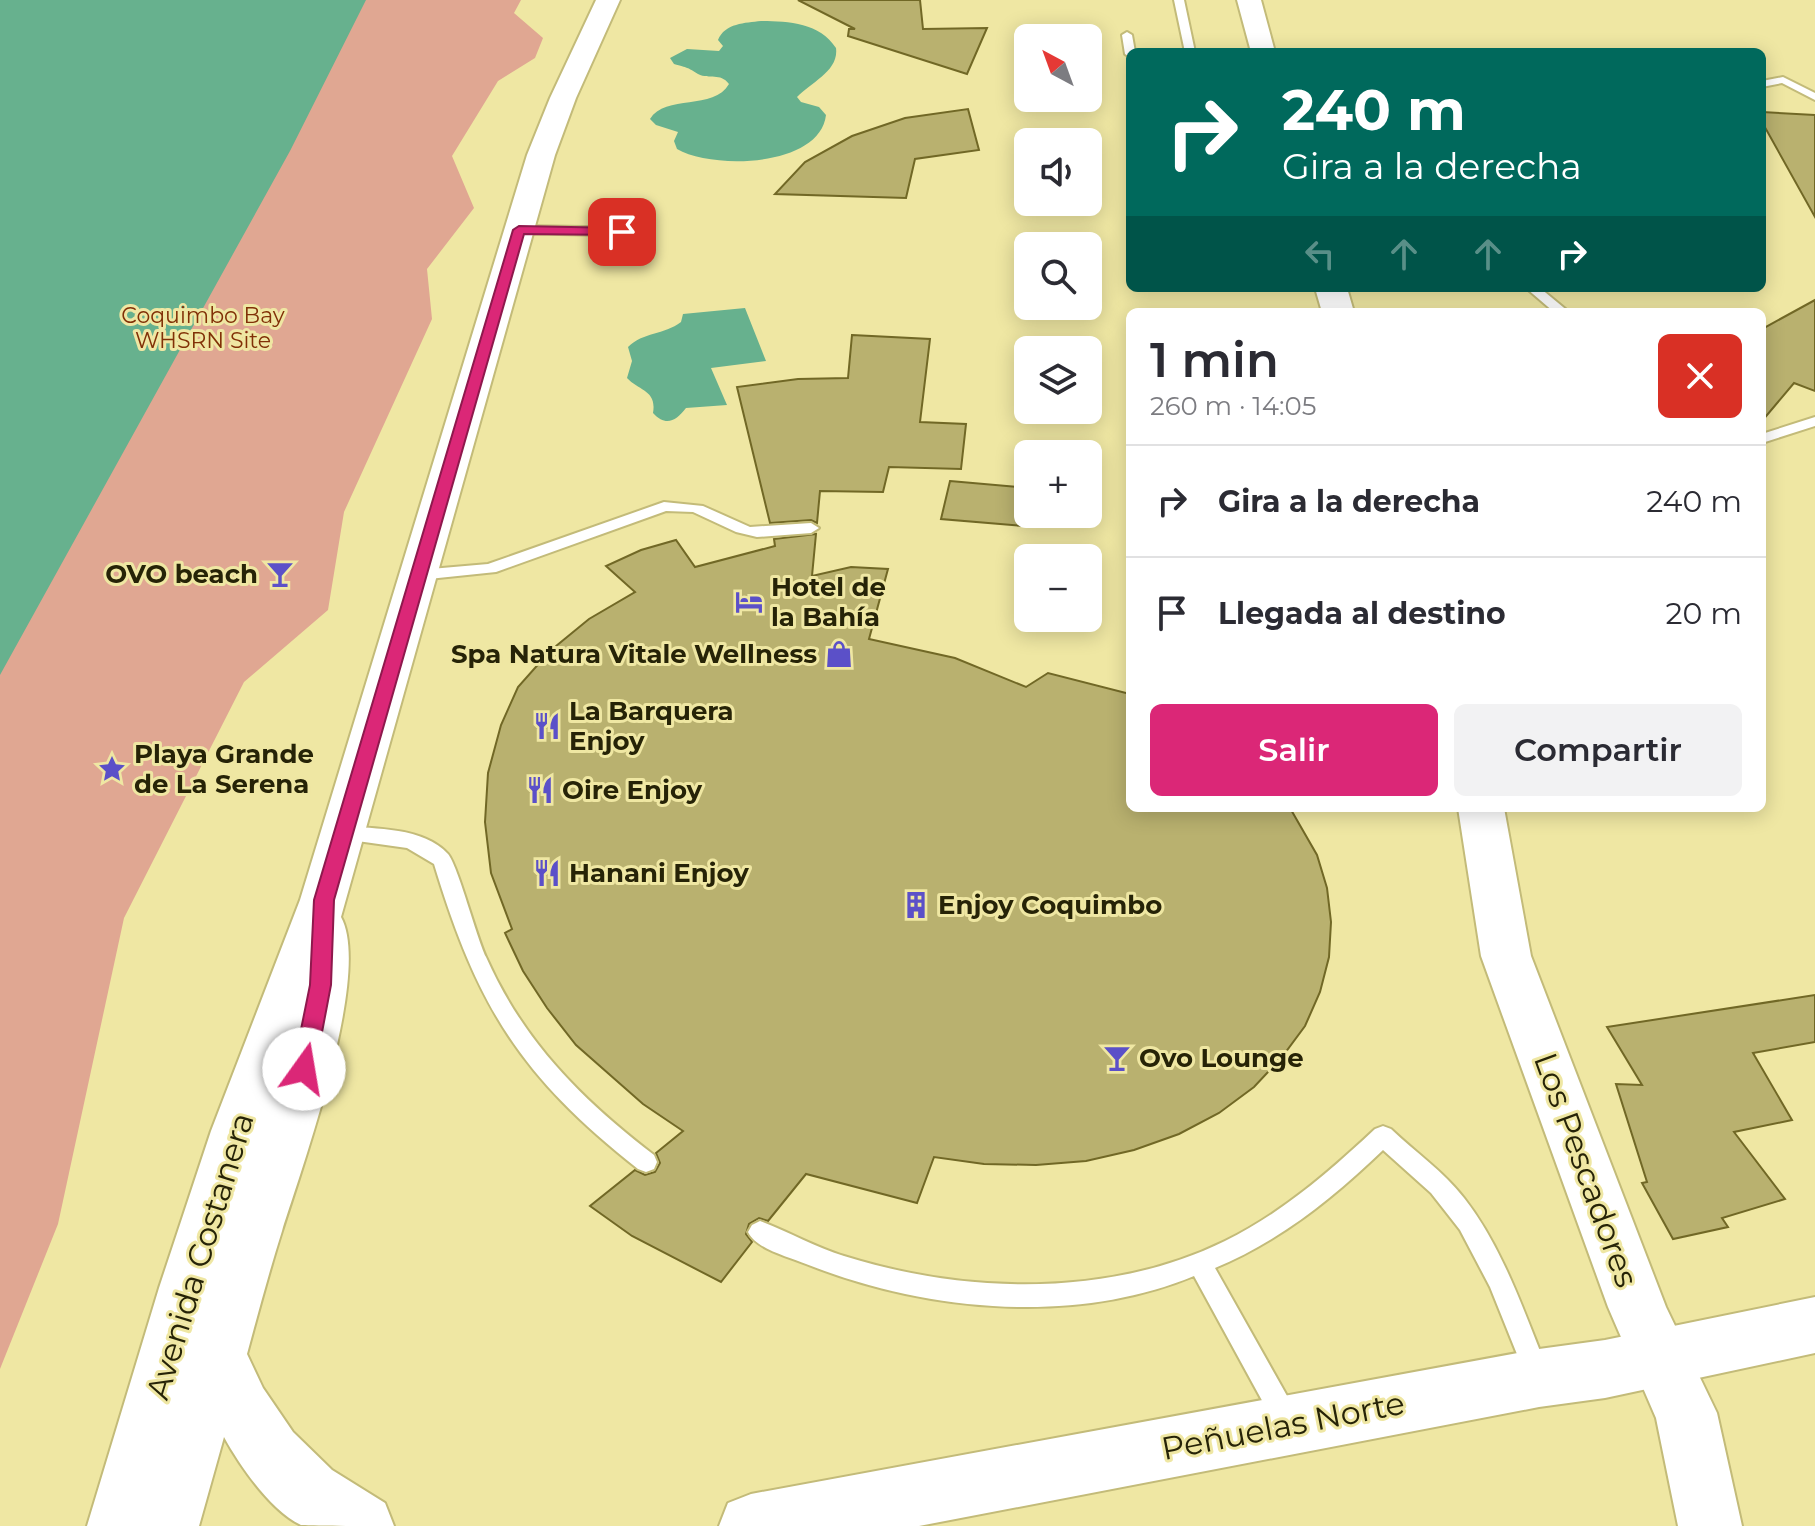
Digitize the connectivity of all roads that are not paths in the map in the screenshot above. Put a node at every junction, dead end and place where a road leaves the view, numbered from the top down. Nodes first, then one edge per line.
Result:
1 (608, 0) edge
2 (1179, 0) edge
3 (1249, 0) edge
4 (1127, 35) dead end
5 (1129, 48) edge
6 (1189, 48) edge
7 (1262, 48) edge
8 (1766, 83) edge
9 (1815, 97) edge
10 (519, 230) junction
11 (648, 232) dead end
12 (1537, 292) edge
13 (1557, 308) edge
14 (1815, 421) edge
15 (1766, 438) edge
16 (811, 528) dead end
17 (419, 575) junction
18 (1482, 812) edge
19 (343, 833) junction
20 (324, 900) junction
21 (646, 1162) dead end
22 (760, 1232) dead end
23 (1200, 1264) junction
24 (1815, 1325) edge
25 (216, 1353) junction
26 (1658, 1358) junction
27 (1539, 1378) junction
28 (1289, 1425) junction
29 (119, 1526) edge
30 (167, 1526) edge
31 (362, 1526) edge
32 (751, 1526) edge
33 (1710, 1526) edge

1 - 10 main road, Avenida Costanera
2 - 6 lane
3 - 7 main road
4 - 5 lane
8 - 9 lane
10 - 11 lane
10 - 17 main road, Avenida Costanera
12 - 13 lane
14 - 15 lane
16 - 17 lane
17 - 19 main road, Avenida Costanera
18 - 26 main road, Los Pescadores
19 - 20 main road, Avenida Costanera
19 - 21 lane
20 - 25 main road, Avenida Costanera
20 - 29 main road, Avenida Costanera
22 - 23 lane
23 - 27 lane
23 - 28 lane
24 - 26 main road, Peñuelas Norte
25 - 30 main road, Avenida Costanera
25 - 31 main road
26 - 27 main road, Peñuelas Norte
26 - 33 main road, Los Pescadores
27 - 28 main road, Peñuelas Norte
28 - 32 main road, Peñuelas Norte

